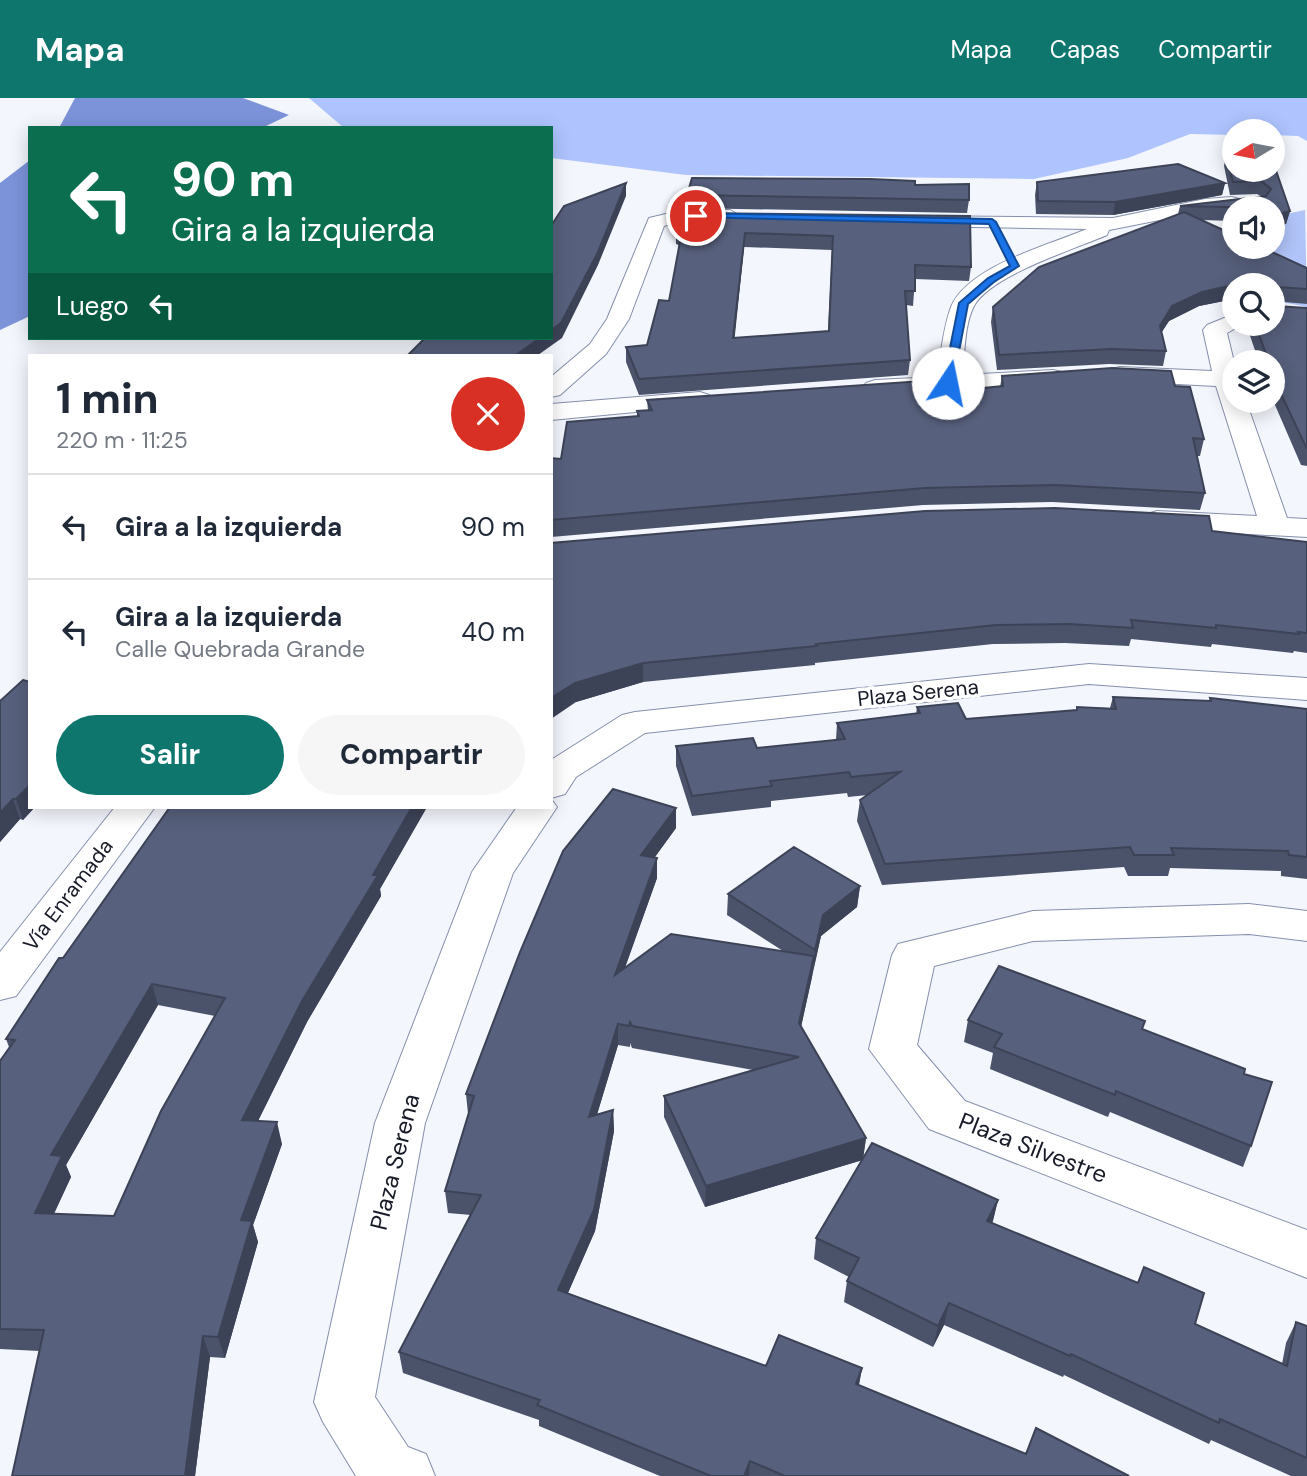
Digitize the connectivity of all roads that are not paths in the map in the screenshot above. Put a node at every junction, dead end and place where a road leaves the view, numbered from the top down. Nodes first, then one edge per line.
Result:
1 (1222, 204) edge
2 (750, 217) edge
3 (898, 220) edge
4 (992, 222) junction
5 (1113, 225) junction
6 (1015, 266) junction
7 (1222, 327) edge
8 (1222, 361) edge
9 (1222, 379) edge
10 (948, 383) junction
11 (553, 388) edge
12 (853, 389) edge
13 (730, 398) edge
14 (553, 412) edge
15 (1237, 413) edge
16 (1136, 519) edge
17 (1275, 525) junction
18 (1307, 528) edge
19 (1307, 689) edge
20 (553, 783) edge
21 (133, 809) edge
22 (536, 809) edge
23 (1307, 926) edge
24 (0, 984) edge
25 (1307, 1254) edge
26 (404, 1476) edge

1 - 5 street
2 - 11 street
3 - 4 street
4 - 5 street
4 - 6 street
5 - 6 street
6 - 10 street
7 - 8 street
9 - 10 street
10 - 12 street
13 - 14 street
15 - 17 street
16 - 17 street
17 - 18 street
19 - 20 street, Plaza Serena
21 - 24 street, Vía Enramada
22 - 26 street, Plaza Serena
23 - 25 street, Plaza Silvestre

